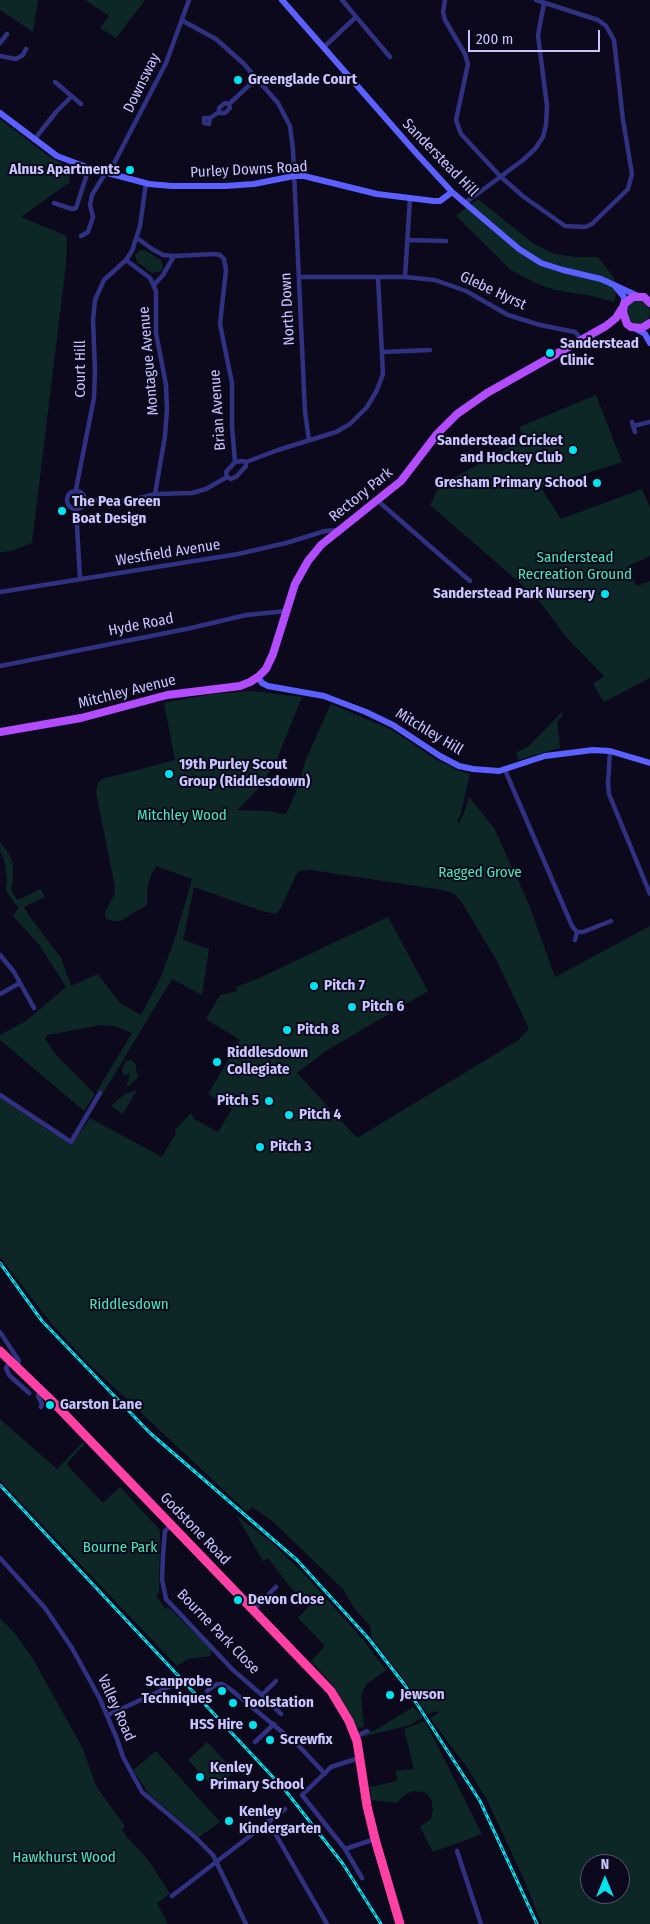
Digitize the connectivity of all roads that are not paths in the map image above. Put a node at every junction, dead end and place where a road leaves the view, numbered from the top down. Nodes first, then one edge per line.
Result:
1 (190, 0) edge
2 (282, 0) edge
3 (342, 0) edge
4 (445, 0) edge
5 (536, 0) edge
6 (544, 3) junction
7 (356, 17) junction
8 (183, 20) junction
9 (7, 34) dead end
10 (0, 43) edge
11 (324, 47) junction
12 (26, 49) dead end
13 (0, 56) edge
14 (390, 57) dead end
15 (257, 78) junction
16 (55, 82) dead end
17 (72, 96) junction
18 (81, 104) dead end
19 (0, 113) edge
20 (210, 118) dead end
21 (34, 140) junction
22 (90, 168) junction
23 (108, 173) junction
24 (294, 176) junction
25 (500, 177) junction
26 (146, 183) junction
27 (452, 192) junction
28 (410, 198) junction
29 (54, 203) dead end
30 (465, 203) junction
31 (81, 236) dead end
32 (137, 238) junction
33 (407, 240) junction
34 (446, 241) dead end
35 (174, 256) junction
36 (126, 260) junction
37 (299, 277) junction
38 (378, 277) junction
39 (405, 277) junction
40 (614, 284) junction
41 (154, 285) junction
42 (646, 298) edge
43 (624, 305) junction
44 (650, 323) edge
45 (606, 326) junction
46 (633, 328) junction
47 (582, 340) junction
48 (650, 343) edge
49 (430, 350) dead end
50 (382, 352) junction
51 (650, 422) edge
52 (633, 427) dead end
53 (309, 440) junction
54 (235, 462) junction
55 (246, 462) junction
56 (227, 477) junction
57 (76, 490) junction
58 (155, 494) junction
59 (84, 500) junction
60 (378, 501) junction
61 (76, 509) junction
62 (338, 530) junction
63 (80, 578) junction
64 (470, 581) dead end
65 (0, 592) edge
66 (287, 611) junction
67 (0, 666) edge
68 (258, 677) junction
69 (0, 732) edge
70 (610, 751) junction
71 (650, 761) edge
72 (505, 770) junction
73 (650, 894) edge
74 (610, 921) dead end
75 (577, 932) junction
76 (575, 940) dead end
77 (0, 955) edge
78 (20, 983) junction
79 (0, 994) edge
80 (34, 1008) dead end
81 (100, 1093) dead end
82 (0, 1094) edge
83 (0, 1332) edge
84 (0, 1351) edge
85 (14, 1363) junction
86 (41, 1390) junction
87 (29, 1393) dead end
88 (41, 1407) dead end
89 (170, 1525) junction
90 (0, 1558) edge
91 (276, 1587) dead end
92 (254, 1609) junction
93 (276, 1681) dead end
94 (173, 1685) dead end
95 (207, 1691) dead end
96 (262, 1695) junction
97 (281, 1714) dead end
98 (108, 1715) junction
99 (274, 1724) junction
100 (367, 1731) dead end
101 (355, 1737) junction
102 (255, 1742) dead end
103 (360, 1757) junction
104 (325, 1774) junction
105 (285, 1809) dead end
106 (268, 1821) junction
107 (375, 1839) junction
108 (345, 1849) junction
109 (457, 1851) dead end
110 (216, 1861) junction
111 (362, 1878) dead end
112 (172, 1896) dead end
113 (246, 1924) edge
114 (327, 1924) edge
115 (400, 1924) edge
116 (481, 1924) edge

1 - 8 street, Downsway
2 - 11 street, Sanderstead Hill
3 - 7 street
4 - 25 street
5 - 6 street
6 - 25 street
6 - 25 street
7 - 11 street
7 - 14 street
8 - 15 street, North Down
8 - 23 street, Downsway
9 - 10 street
11 - 27 street, Sanderstead Hill
12 - 13 street
15 - 20 street
15 - 24 street, North Down
16 - 17 street
17 - 18 street
17 - 21 street
19 - 21 street, Purley Downs Road
21 - 22 street, Purley Downs Road
22 - 23 street, Purley Downs Road
22 - 29 street
23 - 26 street, Purley Downs Road
23 - 31 street, Downsway
24 - 26 street, Purley Downs Road
24 - 28 street, Purley Downs Road
24 - 37 street, North Down
25 - 30 street
26 - 32 street, Court Hill
27 - 28 street, Purley Downs Road
27 - 30 street, Sanderstead Hill
28 - 33 street
30 - 40 street, Sanderstead Hill
32 - 35 street
32 - 36 street, Court Hill
33 - 34 street
33 - 39 street
35 - 41 street, Montague Avenue
35 - 54 street, Brian Avenue
36 - 41 street, Montague Avenue
36 - 57 street, Court Hill
37 - 38 street, Glebe Hyrst
37 - 53 street, North Down
38 - 39 street, Glebe Hyrst
38 - 50 street, Brian Avenue
39 - 47 street, Glebe Hyrst
40 - 42 street, Sanderstead Hill
40 - 43 street
41 - 58 street, Montague Avenue
42 - 43 main road
43 - 45 main road, Rectory Park
43 - 46 main road
44 - 46 main road
45 - 46 main road
45 - 47 main road, Rectory Park
46 - 48 street
47 - 60 main road, Rectory Park
49 - 50 street
50 - 53 street, Brian Avenue
51 - 52 street
53 - 55 street, Brian Avenue
54 - 55 street, Brian Avenue
54 - 56 street, Brian Avenue
55 - 56 street, Brian Avenue
56 - 58 street, Brian Avenue
57 - 59 street
57 - 61 street, Court Hill
58 - 59 street, Brian Avenue
59 - 61 street
60 - 62 main road, Rectory Park
60 - 64 street
61 - 63 street, Court Hill
62 - 63 street, Westfield Avenue
62 - 66 main road, Rectory Park
63 - 65 street, Westfield Avenue
66 - 67 street, Hyde Road
66 - 68 main road, Rectory Park
68 - 69 main road, Mitchley Avenue
68 - 72 street, Mitchley Hill
70 - 71 street, Mitchley Hill
70 - 72 street, Mitchley Hill
70 - 73 street
72 - 75 street
74 - 75 street
75 - 76 street
77 - 78 street
78 - 79 street
78 - 80 street
81 - 82 street
83 - 85 street
84 - 85 highway, Godstone Road
85 - 86 highway, Godstone Road
85 - 87 street
86 - 88 street
86 - 89 highway, Godstone Road
89 - 92 highway, Godstone Road
89 - 96 street, Bourne Park Close
90 - 98 street, Valley Road
91 - 92 street
92 - 101 highway, Godstone Road
93 - 96 street, Bourne Park Close
94 - 98 street
95 - 99 street
96 - 97 street, Bourne Park Close
98 - 110 street, Valley Road
99 - 102 street
99 - 104 street
100 - 101 street
101 - 103 highway, Godstone Road
103 - 104 street
103 - 107 highway, Godstone Road
104 - 108 street
105 - 106 street
106 - 110 street
106 - 114 street
107 - 108 street
107 - 115 highway, Godstone Road
108 - 111 street
109 - 116 street
110 - 112 street
110 - 113 street, Valley Road

